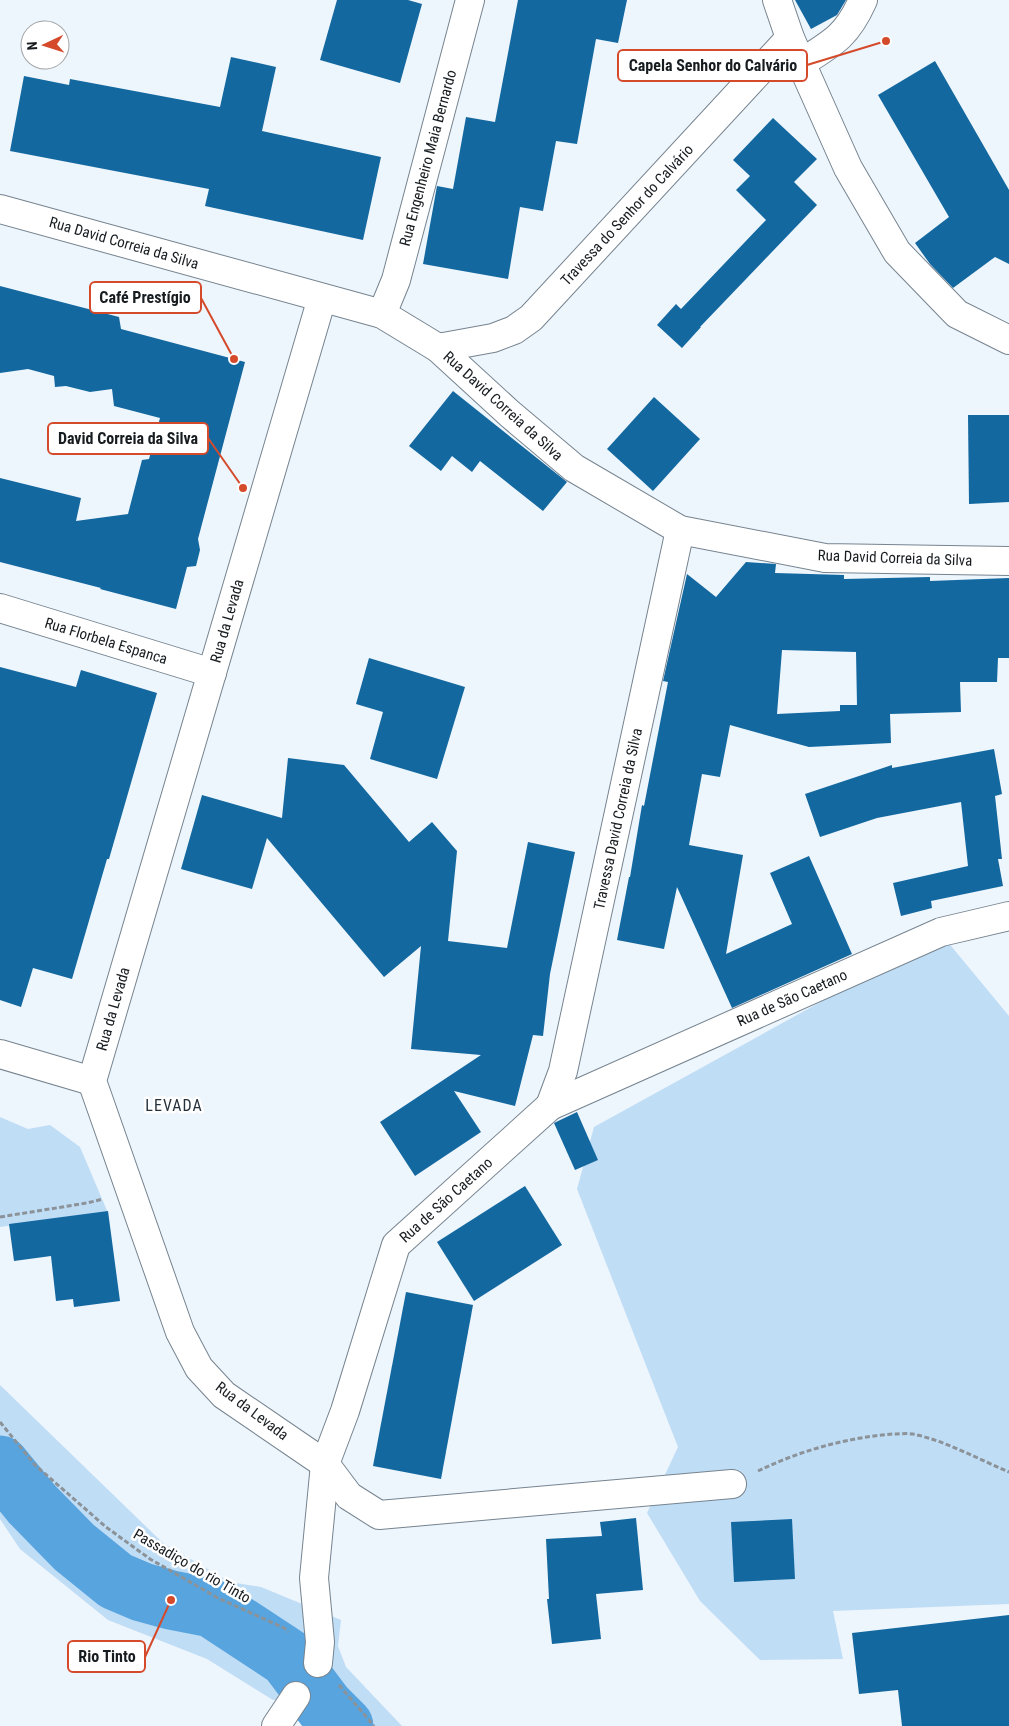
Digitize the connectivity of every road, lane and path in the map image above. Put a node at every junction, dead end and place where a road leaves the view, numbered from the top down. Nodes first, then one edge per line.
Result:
1 (470, 0) edge
2 (777, 0) edge
3 (863, 0) edge
4 (790, 38) junction
5 (801, 63) junction
6 (0, 209) edge
7 (322, 298) junction
8 (382, 314) junction
9 (1009, 340) edge
10 (438, 348) junction
11 (680, 530) junction
12 (1009, 561) edge
13 (0, 608) edge
14 (212, 673) junction
15 (1009, 916) edge
16 (0, 1054) edge
17 (92, 1081) junction
18 (550, 1106) junction
19 (132, 1191) junction
20 (0, 1217) edge
21 (0, 1422) edge
22 (325, 1464) junction
23 (1009, 1472) edge
24 (732, 1484) joint
25 (318, 1663) junction
26 (296, 1696) dead end
27 (276, 1726) edge
28 (374, 1726) edge

1 - 8 street, Rua Engenheiro Maia Bernardo
2 - 4 street
3 - 5 street
4 - 5 street
4 - 10 street, Travessa do Senhor do Calvário
5 - 9 street
6 - 7 street, Rua David Correia da Silva
7 - 8 street, Rua David Correia da Silva
7 - 14 street, Rua da Levada
8 - 10 street, Rua David Correia da Silva
10 - 11 street, Rua David Correia da Silva
11 - 12 street, Rua David Correia da Silva
11 - 18 street, Travessa David Correia da Silva
13 - 14 street, Rua Florbela Espanca
14 - 17 street, Rua da Levada
15 - 18 street, Rua de São Caetano
16 - 17 street
17 - 19 street, Rua da Levada
18 - 22 street, Rua de São Caetano
19 - 20 path
19 - 22 street, Rua da Levada
21 - 25 path, Passadiço do rio Tinto
22 - 24 street
22 - 25 street
23 - 24 path
25 - 28 path, Passadiço do rio Tinto
26 - 27 street

